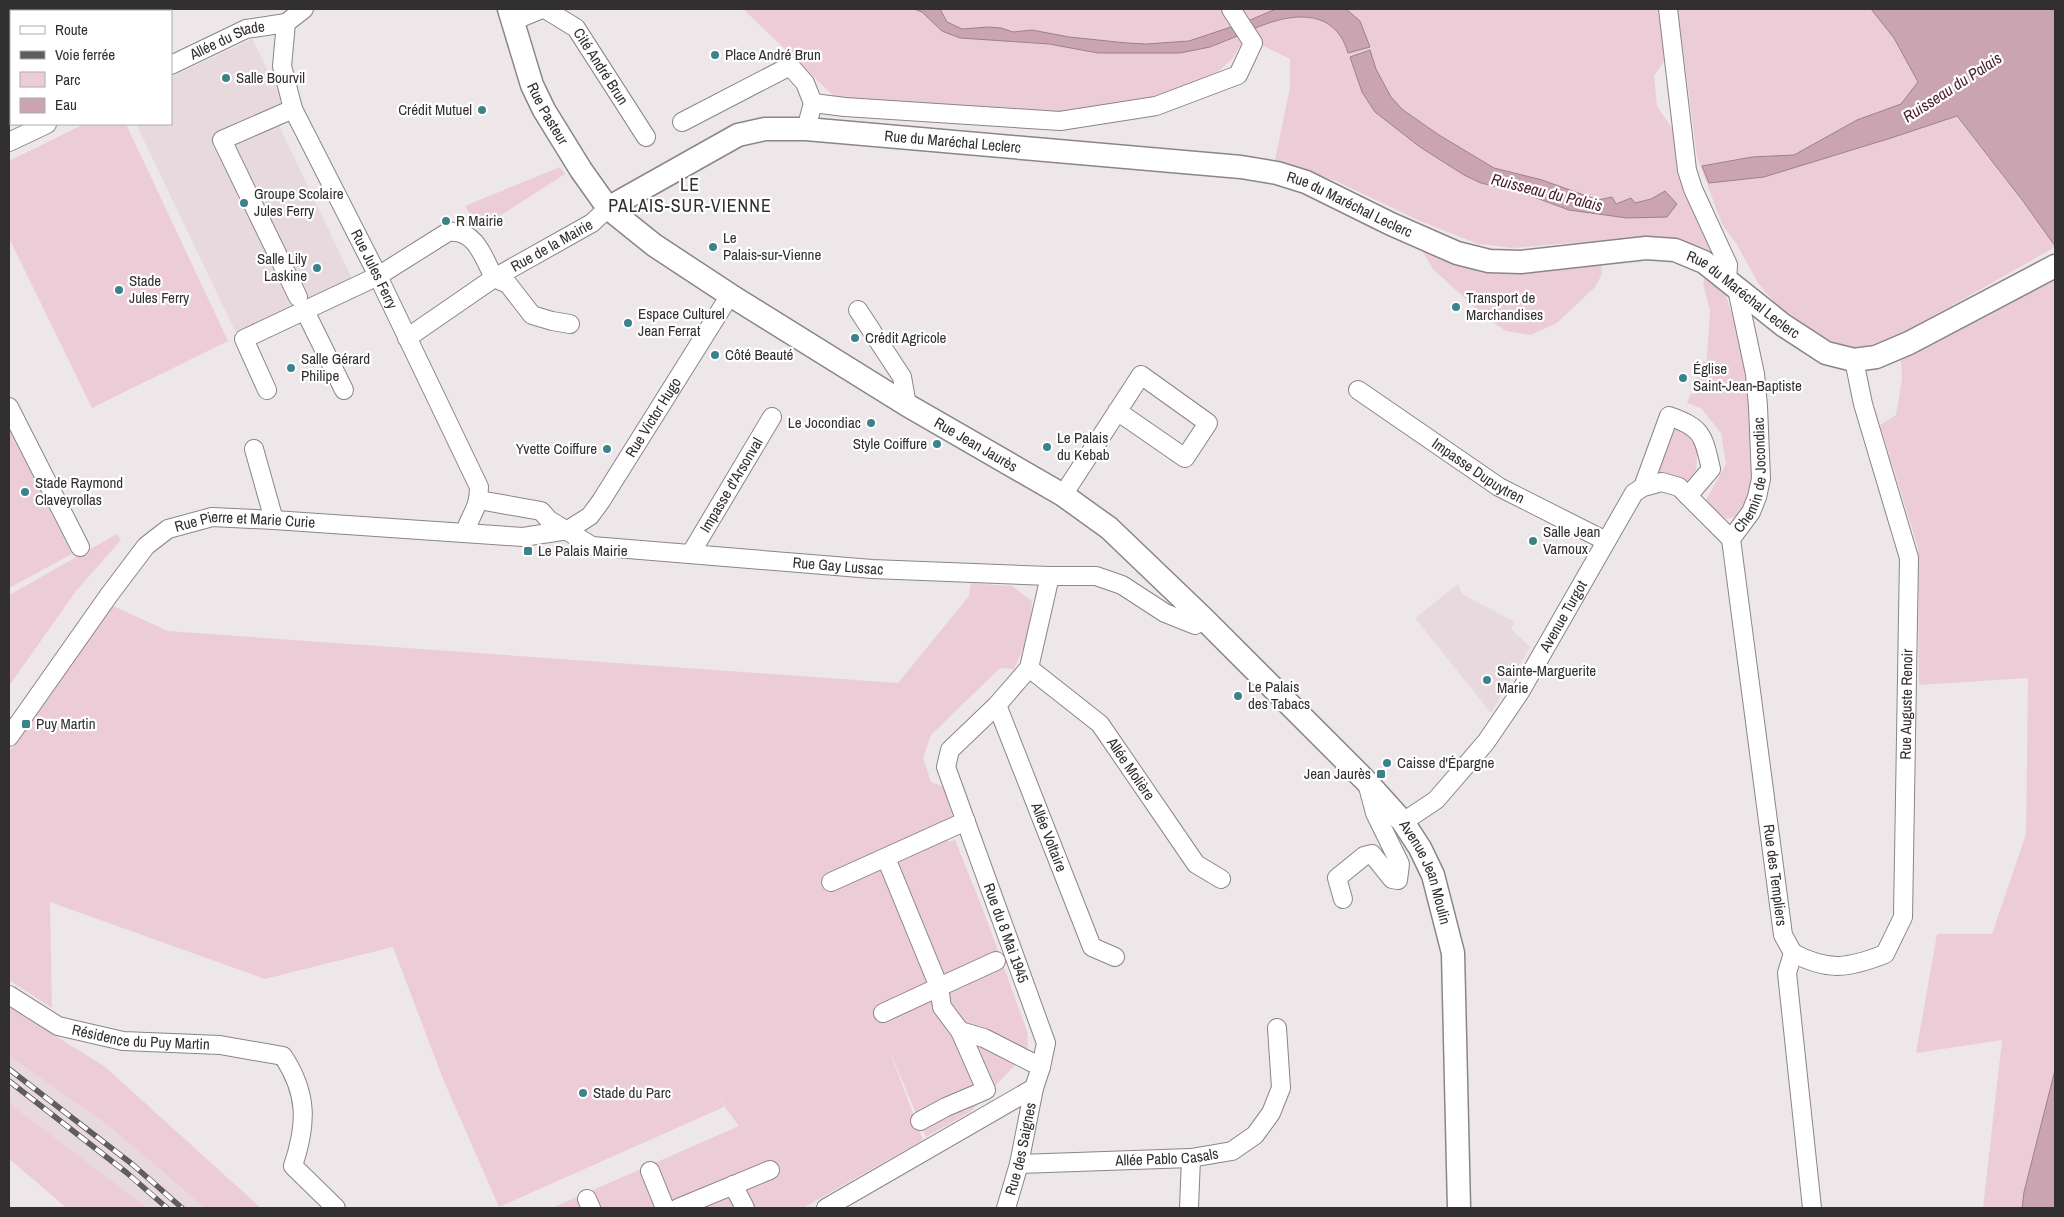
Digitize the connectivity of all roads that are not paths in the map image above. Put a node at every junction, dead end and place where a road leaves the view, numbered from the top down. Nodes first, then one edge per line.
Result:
1 (304, 9) edge
2 (544, 9) edge
3 (1668, 9) edge
4 (1234, 13) edge
5 (511, 15) edge
6 (286, 23) junction
7 (172, 65) edge
8 (813, 103) junction
9 (294, 109) junction
10 (682, 122) dead end
11 (45, 125) edge
12 (806, 129) junction
13 (646, 136) dead end
14 (9, 142) edge
15 (608, 208) junction
16 (2054, 267) edge
17 (378, 276) junction
18 (494, 278) junction
19 (1732, 285) junction
20 (730, 296) junction
21 (302, 304) junction
22 (858, 310) dead end
23 (570, 324) dead end
24 (408, 338) junction
25 (1854, 360) junction
26 (267, 390) dead end
27 (344, 390) dead end
28 (1358, 390) dead end
29 (907, 405) junction
30 (9, 407) edge
31 (1117, 411) junction
32 (772, 416) dead end
33 (254, 449) dead end
34 (1643, 487) junction
35 (1063, 495) junction
36 (1688, 496) junction
37 (479, 500) junction
38 (274, 520) junction
39 (568, 530) junction
40 (465, 532) junction
41 (1731, 539) junction
42 (1606, 542) junction
43 (80, 547) dead end
44 (691, 553) junction
45 (1050, 576) junction
46 (1204, 619) junction
47 (1028, 668) junction
48 (997, 705) junction
49 (9, 737) edge
50 (1367, 782) junction
51 (966, 822) junction
52 (1403, 822) junction
53 (886, 858) junction
54 (1221, 879) dead end
55 (832, 882) dead end
56 (1344, 898) dead end
57 (1793, 953) junction
58 (1115, 958) dead end
59 (996, 961) dead end
60 (939, 987) junction
61 (9, 994) edge
62 (884, 1013) dead end
63 (1277, 1028) dead end
64 (960, 1031) junction
65 (1041, 1067) junction
66 (1034, 1088) junction
67 (920, 1121) dead end
68 (1191, 1158) junction
69 (1019, 1164) junction
70 (770, 1170) dead end
71 (650, 1171) dead end
72 (733, 1185) junction
73 (336, 1208) edge
74 (665, 1208) edge
75 (678, 1208) edge
76 (745, 1208) edge
77 (826, 1208) edge
78 (1006, 1208) edge
79 (1189, 1208) edge
80 (1459, 1208) edge
81 (1812, 1208) edge

1 - 6 street
2 - 5 street
2 - 13 street, Cité André Brun
3 - 19 street, Chemin de Jocondiac
4 - 8 street
5 - 15 main road, Rue Pasteur
6 - 7 street, Allée du Stade
6 - 9 street, Rue Jules Ferry
8 - 10 street
8 - 12 street
9 - 17 street, Rue Jules Ferry
9 - 21 street
11 - 14 street
12 - 15 main road, Rue du Maréchal Leclerc
12 - 19 main road, Rue du Maréchal Leclerc
15 - 18 street, Rue de la Mairie
15 - 20 main road, Rue Pasteur
16 - 25 main road, Rue du Maréchal Leclerc
17 - 18 street, Rue de la Mairie
17 - 21 street, Rue de la Mairie
17 - 24 street, Rue Jules Ferry
18 - 23 street
18 - 24 street, Rue de la Mairie
19 - 25 main road, Rue du Maréchal Leclerc
19 - 41 street, Chemin de Jocondiac
20 - 29 main road, Rue Jean Jaurès
20 - 39 street, Rue Victor Hugo
21 - 26 street, Rue de la Mairie
21 - 27 street
22 - 29 street
24 - 37 street, Rue Jules Ferry
25 - 57 street, Rue Auguste Renoir
28 - 42 street, Impasse Dupuytren
29 - 35 main road, Rue Jean Jaurès
30 - 43 street
31 - 31 street
31 - 35 street
32 - 44 street, Impasse d'Arsonval
33 - 38 street
34 - 36 street
34 - 36 street
34 - 42 street, Avenue Turgot
35 - 46 main road, Rue Jean Jaurès
36 - 41 street
37 - 39 street, Rue Gay Lussac
37 - 40 street
38 - 40 street, Rue Pierre et Marie Curie
38 - 49 street, Rue Pierre et Marie Curie
39 - 40 street
39 - 44 street, Rue Gay Lussac
41 - 57 street, Rue des Templiers
42 - 52 street, Avenue Turgot
44 - 45 street, Rue Gay Lussac
45 - 46 street, Rue Gay Lussac
45 - 47 street, Rue du 8 Mai 1945
46 - 50 main road, Avenue Jean Moulin
47 - 48 street, Rue du 8 Mai 1945
47 - 54 street, Allée Molière
48 - 51 street, Rue du 8 Mai 1945
48 - 58 street, Allée Voltaire
50 - 52 main road, Avenue Jean Moulin
50 - 56 street
51 - 53 street
51 - 65 street, Rue du 8 Mai 1945
52 - 80 main road, Avenue Jean Moulin
53 - 55 street
53 - 60 street
57 - 81 street
59 - 60 street
60 - 62 street
60 - 64 street
61 - 73 street, Résidence du Puy Martin
63 - 68 street, Allée Pablo Casals
64 - 65 street
64 - 67 street
65 - 66 street, Rue du 8 Mai 1945
66 - 69 street, Rue des Saignes
66 - 77 street
68 - 69 street, Allée Pablo Casals
68 - 79 street
69 - 78 street, Rue des Saignes
70 - 72 street
71 - 74 street
72 - 75 street
72 - 76 street

